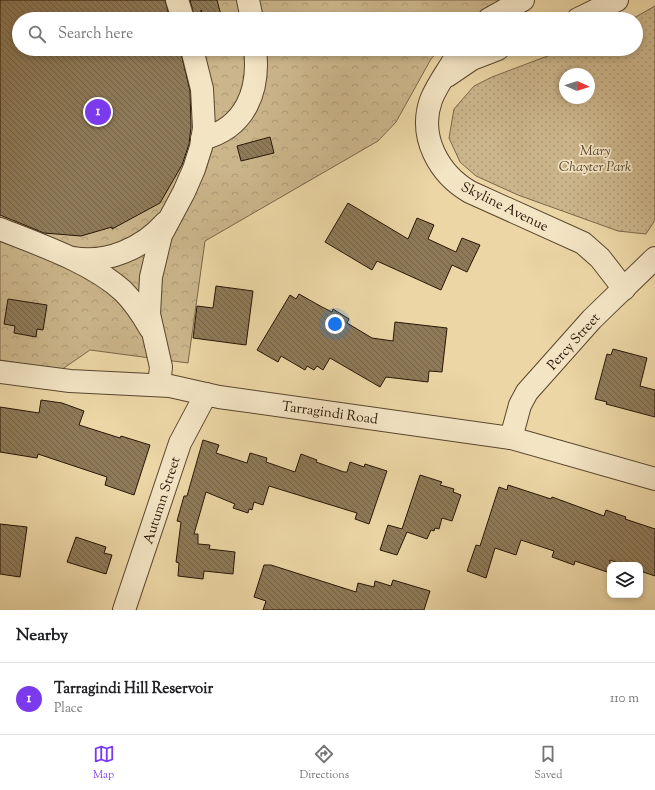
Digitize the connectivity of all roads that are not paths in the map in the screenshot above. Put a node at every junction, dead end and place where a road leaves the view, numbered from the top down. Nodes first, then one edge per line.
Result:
1 (177, 0) edge
2 (248, 0) edge
3 (522, 0) edge
4 (617, 0) edge
5 (181, 12) edge
6 (251, 12) edge
7 (501, 12) edge
8 (592, 12) edge
9 (194, 56) edge
10 (256, 56) edge
11 (456, 56) edge
12 (482, 56) edge
13 (444, 78) junction
14 (202, 139) junction
15 (172, 216) junction
16 (0, 229) edge
17 (58, 253) junction
18 (655, 258) edge
19 (624, 289) junction
20 (152, 330) junction
21 (0, 372) edge
22 (159, 385) junction
23 (206, 394) junction
24 (511, 438) junction
25 (655, 479) edge
26 (124, 610) edge

1 - 5 street
2 - 6 street
3 - 7 street
4 - 8 street
9 - 14 street
10 - 14 street
11 - 13 street, Skyline Avenue
12 - 13 street
13 - 19 street, Skyline Avenue
14 - 15 street
15 - 17 street
15 - 20 street
16 - 17 street
17 - 20 street
18 - 19 street, Percy Street
19 - 24 street, Percy Street
20 - 22 street
21 - 22 street, Tarragindi Road
22 - 23 street, Tarragindi Road
23 - 24 street, Tarragindi Road
23 - 26 street, Autumn Street
24 - 25 street, Tarragindi Road

